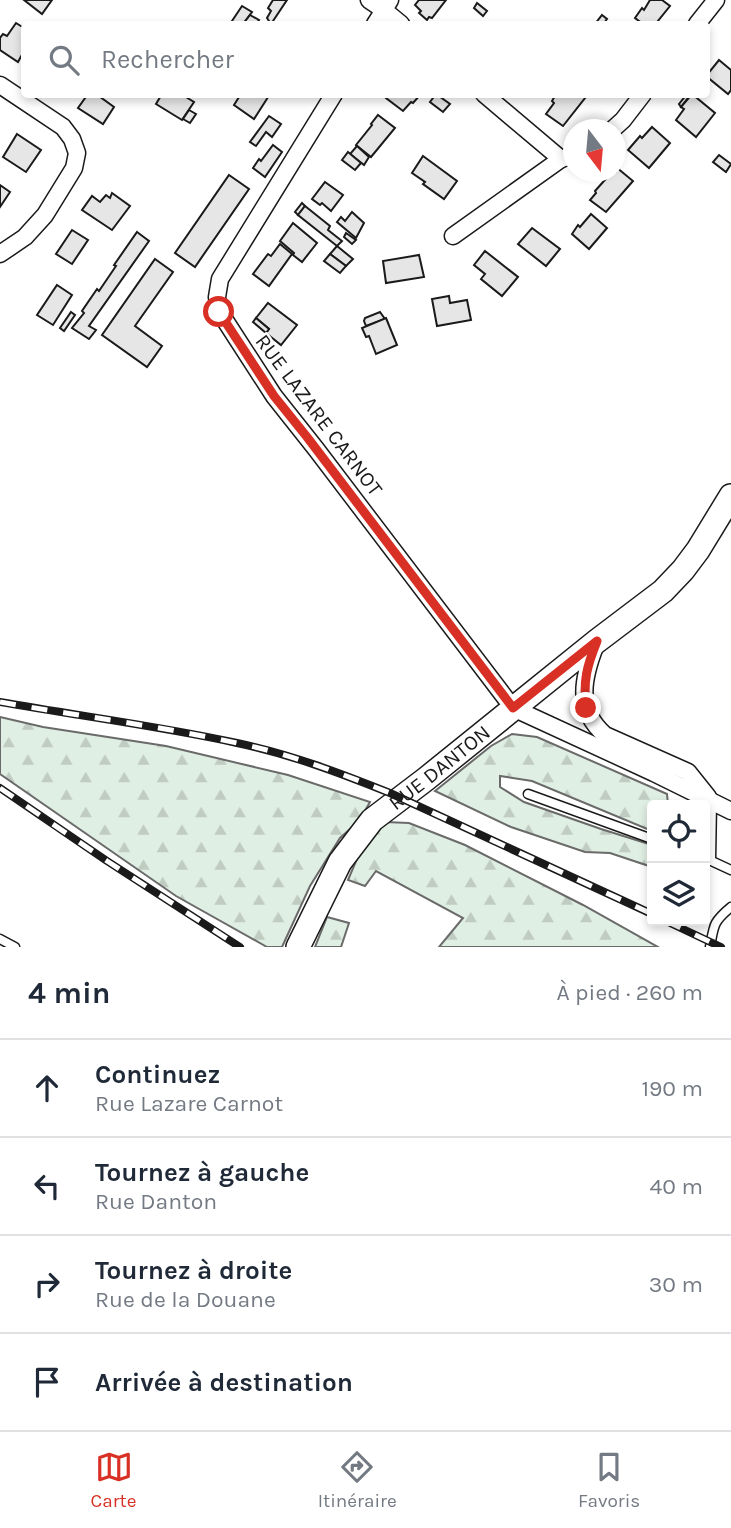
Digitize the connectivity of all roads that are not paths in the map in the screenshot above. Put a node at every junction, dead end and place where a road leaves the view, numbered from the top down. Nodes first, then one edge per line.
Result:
1 (369, 0) edge
2 (716, 0) edge
3 (387, 5) edge
4 (377, 21) edge
5 (399, 21) edge
6 (699, 21) edge
7 (0, 85) edge
8 (332, 98) edge
9 (489, 98) edge
10 (640, 98) edge
11 (624, 119) edge
12 (563, 154) edge
13 (563, 160) edge
14 (453, 236) dead end
15 (0, 254) edge
16 (731, 496) edge
17 (597, 641) junction
18 (513, 708) junction
19 (528, 794) dead end
20 (712, 802) junction
21 (731, 811) edge
22 (710, 830) edge
23 (647, 837) edge
24 (710, 860) edge
25 (731, 870) edge
26 (731, 907) edge
27 (0, 939) edge
28 (15, 947) edge
29 (298, 947) edge
30 (710, 947) edge

1 - 3 street
2 - 6 street
3 - 4 street
3 - 5 street
7 - 15 street
8 - 18 street, RUE LAZARE CARNOT
9 - 12 street
10 - 11 street
13 - 14 street
16 - 17 street, RUE DANTON
17 - 18 street, RUE DANTON
17 - 20 street
18 - 20 street
18 - 29 street, RUE DANTON
19 - 23 lane
20 - 21 street
20 - 22 lane
24 - 25 lane
26 - 30 lane
27 - 28 lane

